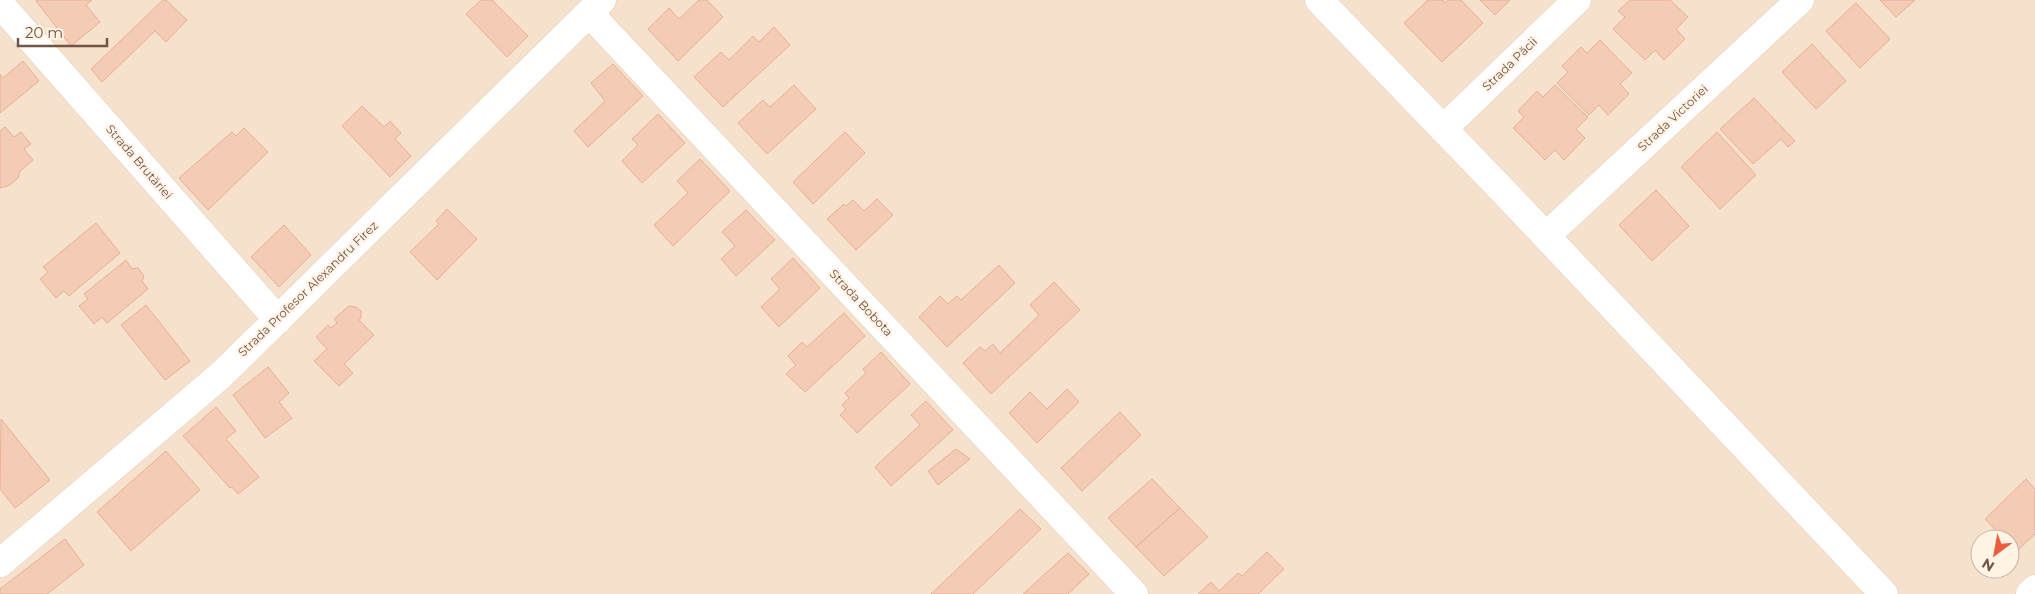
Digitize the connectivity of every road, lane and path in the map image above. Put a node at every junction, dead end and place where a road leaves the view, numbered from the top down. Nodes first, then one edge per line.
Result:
1 (1319, 0) edge
2 (1577, 0) edge
3 (1800, 0) edge
4 (0, 4) edge
5 (596, 6) edge
6 (1443, 129) junction
7 (1546, 236) junction
8 (278, 320) junction
9 (0, 563) edge
10 (2035, 589) edge
11 (1134, 594) edge
12 (1884, 594) edge
13 (2030, 594) edge

1 - 6 street
2 - 6 street, Strada Păcii
3 - 7 street, Strada Victoriei
4 - 8 street, Strada Brutăriei
5 - 8 street, Strada Profesor Alexandru Firez
5 - 11 street, Strada Bobota
6 - 7 street
7 - 12 street
8 - 9 street, Strada Profesor Alexandru Firez
10 - 13 street

